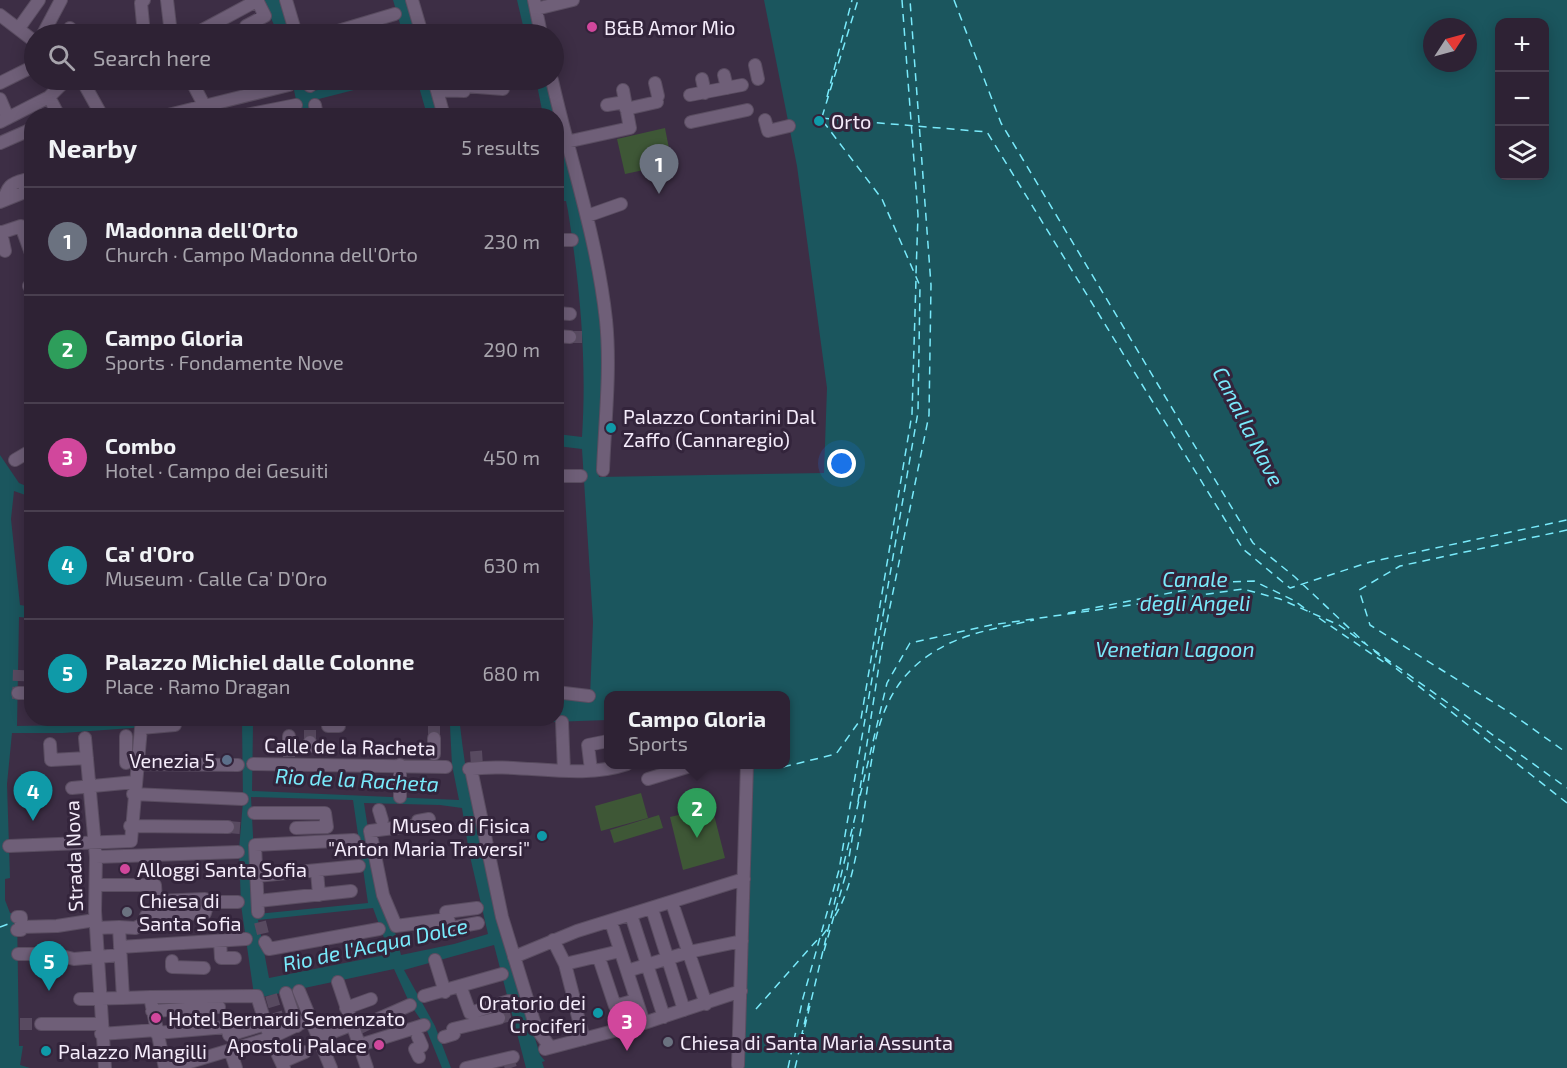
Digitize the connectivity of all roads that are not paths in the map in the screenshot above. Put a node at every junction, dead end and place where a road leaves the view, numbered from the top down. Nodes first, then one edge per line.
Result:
1 (39, 0) edge
2 (61, 0) edge
3 (144, 0) edge
4 (166, 0) edge
5 (258, 0) edge
6 (286, 0) edge
7 (412, 0) edge
8 (573, 0) edge
9 (535, 4) edge
10 (395, 14) dead end
11 (7, 24) edge
12 (48, 24) edge
13 (143, 24) edge
14 (170, 24) edge
15 (214, 24) edge
16 (250, 24) edge
17 (293, 24) edge
18 (362, 24) edge
19 (419, 24) edge
20 (540, 24) edge
21 (24, 34) edge
22 (755, 65) dead end
23 (24, 71) edge
24 (724, 75) dead end
25 (702, 79) dead end
26 (758, 79) dead end
27 (0, 83) edge
28 (655, 83) dead end
29 (742, 85) dead end
30 (727, 88) junction
31 (56, 90) edge
32 (88, 90) edge
33 (196, 90) edge
34 (251, 90) edge
35 (436, 90) edge
36 (554, 90) edge
37 (705, 93) junction
38 (690, 95) dead end
39 (49, 97) junction
40 (0, 99) edge
41 (625, 101) junction
42 (296, 105) dead end
43 (607, 105) dead end
44 (205, 107) junction
45 (28, 108) edge
46 (55, 108) edge
47 (98, 108) edge
48 (200, 108) edge
49 (281, 108) edge
50 (442, 108) edge
51 (558, 108) edge
52 (24, 110) edge
53 (747, 110) dead end
54 (4, 120) edge
55 (692, 124) dead end
56 (767, 125) dead end
57 (789, 126) dead end
58 (24, 131) edge
59 (564, 133) edge
60 (566, 142) junction
61 (0, 143) edge
62 (621, 204) dead end
63 (587, 216) junction
64 (2, 232) edge
65 (24, 235) edge
66 (564, 240) edge
67 (573, 240) dead end
68 (5, 251) dead end
69 (564, 314) edge
70 (570, 314) dead end
71 (564, 337) edge
72 (570, 337) tunnel mouth
73 (24, 455) edge
74 (15, 460) dead end
75 (603, 470) dead end
76 (564, 476) edge
77 (580, 476) dead end
78 (18, 693) dead end
79 (24, 693) edge
80 (564, 693) edge
81 (589, 696) dead end
82 (163, 726) edge
83 (562, 726) edge
84 (126, 735) dead end
85 (85, 738) dead end
86 (434, 738) tunnel mouth
87 (604, 742) edge
88 (50, 744) dead end
89 (434, 754) dead end
90 (87, 758) junction
91 (253, 764) dead end
92 (238, 765) dead end
93 (400, 765) junction
94 (446, 766) dead end
95 (613, 769) edge
96 (682, 769) edge
97 (747, 769) edge
98 (591, 770) junction
99 (564, 771) junction
100 (134, 777) junction
101 (648, 779) dead end
102 (93, 786) junction
103 (72, 788) dead end
104 (400, 797) dead end
105 (242, 799) dead end
106 (254, 813) dead end
107 (296, 813) junction
108 (429, 819) dead end
109 (130, 826) junction
110 (228, 827) tunnel mouth
111 (297, 828) junction
112 (354, 840) dead end
113 (95, 841) junction
114 (298, 844) junction
115 (9, 846) dead end
116 (238, 852) dead end
117 (96, 857) junction
118 (359, 866) dead end
119 (317, 871) junction
120 (256, 876) junction
121 (744, 879) junction
122 (96, 885) junction
123 (351, 891) dead end
124 (319, 895) junction
125 (208, 902) junction
126 (238, 902) dead end
127 (672, 903) junction
128 (477, 908) dead end
129 (652, 909) junction
130 (631, 915) junction
131 (448, 919) junction
132 (611, 922) junction
133 (478, 923) dead end
134 (18, 924) dead end
135 (96, 924) junction
136 (119, 927) junction
137 (379, 929) dead end
138 (246, 939) dead end
139 (554, 939) junction
140 (220, 941) junction
141 (742, 941) junction
142 (265, 942) dead end
143 (120, 951) junction
144 (620, 951) junction
145 (689, 952) junction
146 (18, 954) dead end
147 (97, 957) junction
148 (514, 957) junction
149 (235, 958) dead end
150 (599, 958) junction
151 (668, 959) junction
152 (435, 960) dead end
153 (172, 964) dead end
154 (565, 964) junction
155 (646, 965) junction
156 (204, 968) dead end
157 (627, 971) junction
158 (494, 977) dead end
159 (338, 982) dead end
160 (461, 988) junction
161 (300, 991) dead end
162 (741, 991) junction
163 (445, 992) junction
164 (286, 993) dead end
165 (424, 996) dead end
166 (150, 997) junction
167 (100, 998) junction
168 (123, 998) junction
169 (80, 999) dead end
170 (371, 999) dead end
171 (574, 999) dead end
172 (509, 1001) dead end
173 (637, 1002) junction
174 (706, 1004) junction
175 (410, 1005) dead end
176 (219, 1008) dead end
177 (346, 1008) junction
178 (152, 1011) junction
179 (682, 1011) junction
180 (577, 1013) dead end
181 (664, 1017) junction
182 (499, 1018) tunnel mouth
183 (310, 1019) junction
184 (376, 1020) tunnel mouth
185 (472, 1020) junction
186 (644, 1023) junction
187 (41, 1024) tunnel mouth
188 (266, 1024) junction
189 (424, 1025) dead end
190 (297, 1026) junction
191 (354, 1028) junction
192 (101, 1029) junction
193 (156, 1032) junction
194 (444, 1037) dead end
195 (270, 1038) junction
196 (318, 1038) junction
197 (584, 1039) junction
198 (360, 1045) junction
199 (230, 1050) junction
200 (305, 1052) dead end
201 (510, 1059) dead end
202 (206, 1063) edge
203 (283, 1065) edge
204 (738, 1065) dead end
205 (492, 1066) edge
206 (105, 1068) edge
207 (165, 1068) edge
208 (170, 1068) edge
209 (236, 1068) edge
210 (331, 1068) edge
211 (367, 1068) edge
212 (466, 1068) edge

1 - 11 street
2 - 12 street
3 - 13 street
4 - 14 street
5 - 15 street
5 - 16 street
6 - 17 street
7 - 19 street
8 - 9 street
9 - 20 street
10 - 18 street
11 - 21 street
22 - 26 street
23 - 27 street
24 - 30 street
25 - 37 street
28 - 41 street
29 - 30 street
30 - 37 street
31 - 39 street
32 - 47 street
33 - 44 street
34 - 44 street
35 - 50 street
36 - 51 street
37 - 38 street
39 - 45 street
39 - 46 street
40 - 54 street
41 - 43 street
41 - 60 street
42 - 49 street
44 - 48 street
52 - 54 street
53 - 55 street
56 - 57 street
58 - 61 street
59 - 60 street
60 - 63 street
62 - 63 street
63 - 75 street
64 - 65 street
64 - 68 street
66 - 67 street
69 - 70 street
71 - 72 street
73 - 74 street
76 - 77 street
78 - 79 street
80 - 81 street
82 - 100 street
83 - 99 street
84 - 100 street
85 - 90 street, Strada Nova
86 - 89 street
87 - 98 street
88 - 90 street
90 - 102 street, Strada Nova
91 - 93 street, Calle de la Racheta
92 - 100 street
93 - 94 street, Calle de la Racheta
93 - 104 street
95 - 98 street
96 - 101 street
97 - 121 street
98 - 99 street
99 - 148 street
100 - 102 street
100 - 105 street
100 - 109 street
102 - 103 street
102 - 113 street, Strada Nova
106 - 107 street
107 - 111 street
107 - 111 street
108 - 131 street
109 - 110 street
109 - 113 street
111 - 114 street
112 - 114 street
113 - 115 street
113 - 117 street, Strada Nova
114 - 120 street
116 - 117 street
117 - 122 street, Strada Nova
118 - 119 street
119 - 120 street
119 - 124 street
120 - 124 street
121 - 127 street
121 - 141 street
122 - 125 street
122 - 135 street, Strada Nova
123 - 124 street
125 - 126 street
125 - 136 street
127 - 129 street
127 - 145 street
128 - 131 street
129 - 130 street
129 - 151 street
130 - 132 street
130 - 155 street
131 - 133 street
132 - 139 street
132 - 144 street
134 - 135 street
135 - 136 street
135 - 147 street, Strada Nova
136 - 143 street
137 - 142 street
138 - 140 street
139 - 148 street
139 - 154 street
140 - 143 street
140 - 149 street
141 - 145 street
141 - 162 street
143 - 147 street
143 - 168 street
144 - 150 street
144 - 157 street
145 - 151 street
145 - 174 street
146 - 147 street
147 - 167 street, Strada Nova
148 - 197 street
150 - 154 street
150 - 173 street
151 - 155 street
151 - 179 street
152 - 163 street
153 - 156 street
154 - 171 street
155 - 157 street
155 - 181 street
157 - 173 street
158 - 160 street
159 - 177 street
160 - 163 street
160 - 185 street
161 - 183 street
162 - 174 street
162 - 204 street
163 - 165 street
164 - 190 street
166 - 168 street
166 - 178 street
166 - 188 street
167 - 168 street
167 - 169 street
167 - 192 street, Strada Nova
170 - 177 street
172 - 185 street
173 - 186 street
174 - 179 street
175 - 184 street
176 - 178 street
177 - 191 street
178 - 193 street
179 - 181 street
180 - 197 street
181 - 186 street
182 - 185 street
183 - 190 street
183 - 196 street
185 - 194 street
186 - 197 street
187 - 192 street
188 - 193 street
188 - 195 street
189 - 198 street
190 - 195 street
191 - 196 street
191 - 198 street
192 - 193 street
192 - 206 street, Strada Nova
193 - 207 street
195 - 199 street
195 - 203 street
196 - 210 street
198 - 211 street
199 - 202 street
199 - 209 street
200 - 203 street
201 - 205 street
202 - 208 street
205 - 212 street

